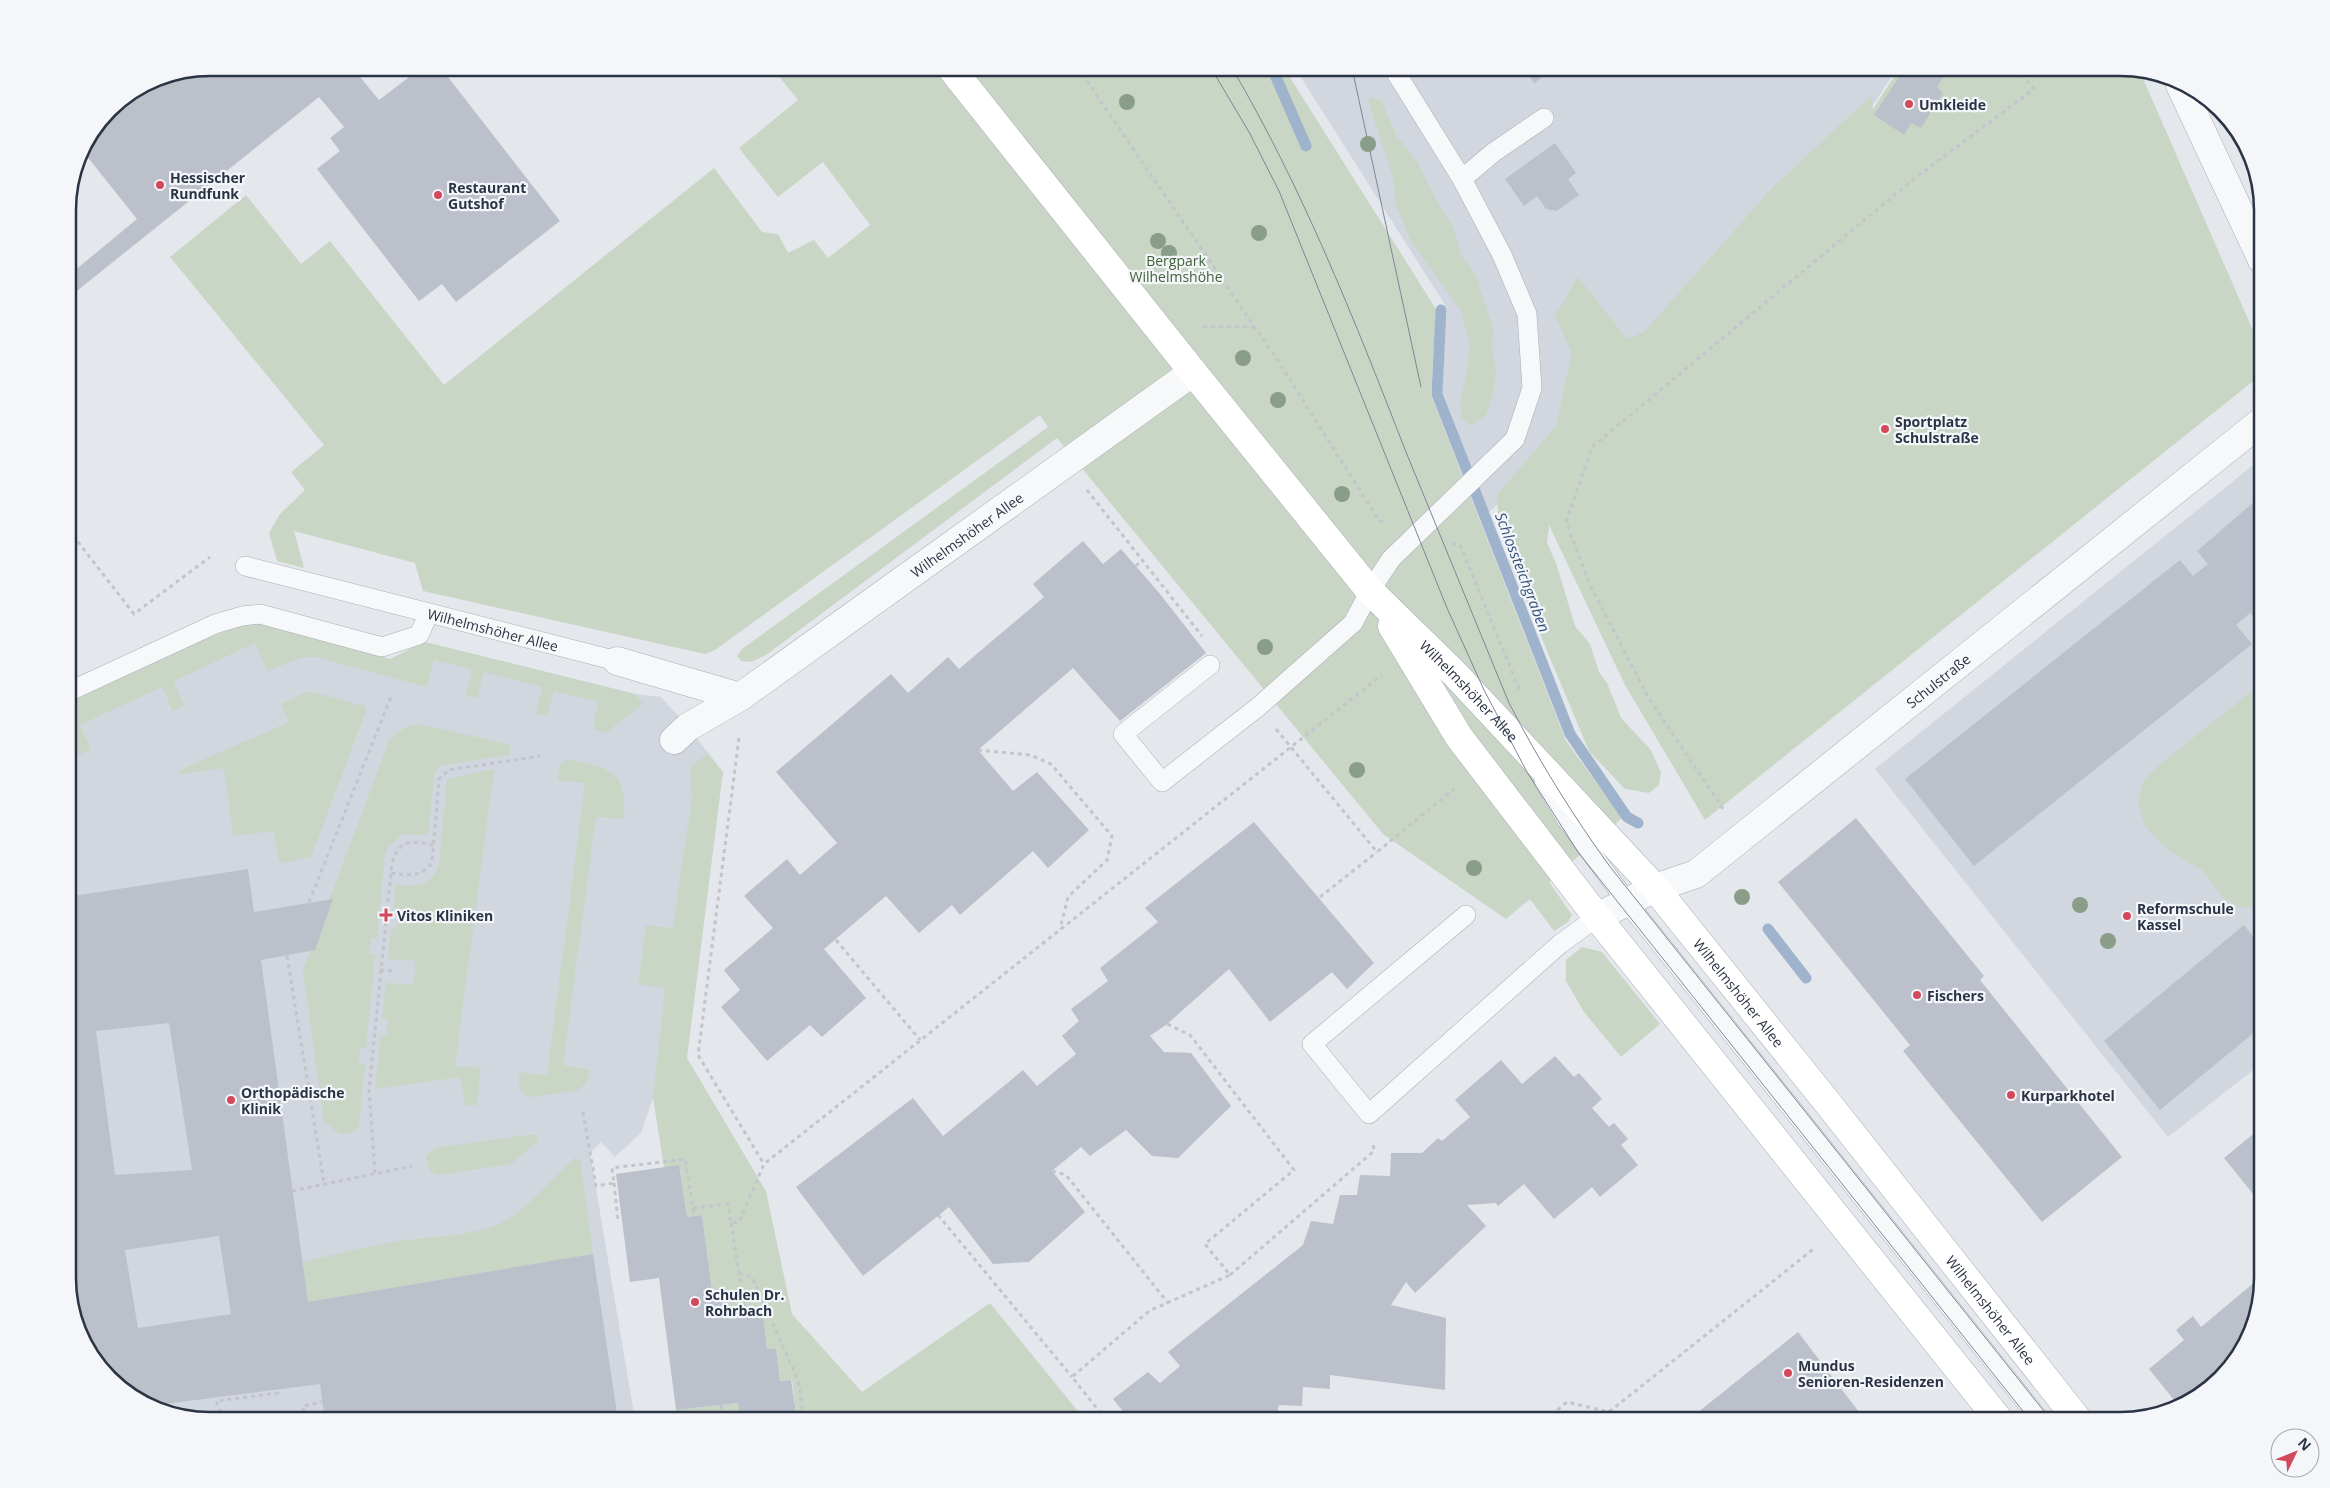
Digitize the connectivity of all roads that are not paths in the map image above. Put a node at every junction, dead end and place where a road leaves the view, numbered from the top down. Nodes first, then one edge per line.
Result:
1 (1399, 76) edge
2 (958, 77) edge
3 (2183, 92) edge
4 (1544, 118) dead end
5 (1462, 179) junction
6 (2254, 243) edge
7 (1193, 372) junction
8 (2254, 427) edge
9 (245, 566) dead end
10 (1370, 591) junction
11 (429, 613) junction
12 (616, 661) joint
13 (1210, 665) dead end
14 (77, 688) edge
15 (740, 696) junction
16 (674, 740) dead end
17 (1520, 744) junction
18 (1655, 888) junction
19 (1627, 902) junction
20 (1466, 915) dead end
21 (1597, 917) junction
22 (1993, 1412) edge
23 (2034, 1412) edge
24 (2072, 1412) edge

1 - 5 lane
2 - 7 main road, Wilhelmshöher Allee
3 - 6 street
4 - 5 lane
5 - 10 lane
7 - 10 main road, Wilhelmshöher Allee
7 - 15 street, Wilhelmshöher Allee
8 - 18 street, Schulstraße
9 - 11 lane, Wilhelmshöher Allee
10 - 13 lane
10 - 17 main road, Wilhelmshöher Allee
10 - 21 main road, Wilhelmshöher Allee
11 - 12 lane, Wilhelmshöher Allee
11 - 14 lane
12 - 15 street, Wilhelmshöher Allee
15 - 16 street, Wilhelmshöher Allee
17 - 18 main road, Wilhelmshöher Allee
17 - 19 lane
18 - 19 street, Schulstraße
18 - 24 main road, Wilhelmshöher Allee
19 - 21 street, Schulstraße
19 - 23 lane
20 - 21 lane
21 - 22 main road, Wilhelmshöher Allee

